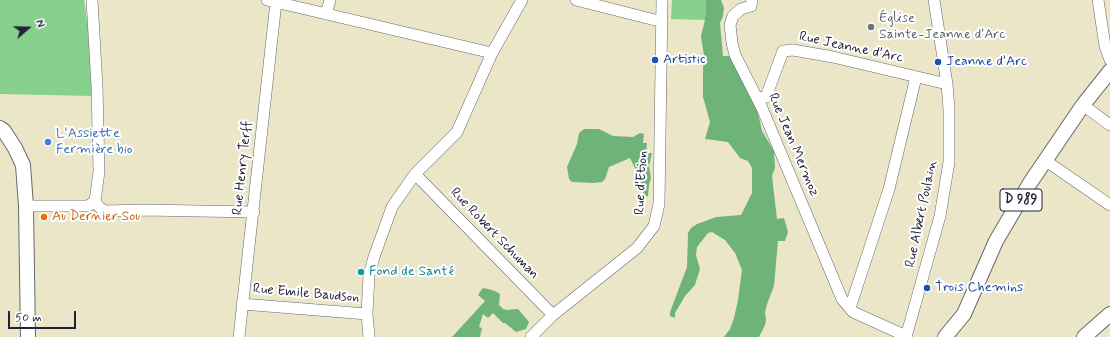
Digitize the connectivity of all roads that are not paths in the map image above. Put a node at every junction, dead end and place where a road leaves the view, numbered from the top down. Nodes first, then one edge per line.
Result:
1 (92, 0) edge
2 (330, 0) edge
3 (522, 0) edge
4 (576, 0) edge
5 (662, 0) edge
6 (752, 0) edge
7 (934, 0) edge
8 (1098, 0) edge
9 (272, 1) edge
10 (326, 14) junction
11 (662, 20) junction
12 (492, 53) junction
13 (1110, 60) edge
14 (1110, 71) edge
15 (916, 77) junction
16 (947, 84) junction
17 (757, 98) junction
18 (1083, 105) junction
19 (1110, 125) edge
20 (0, 128) edge
21 (1046, 161) junction
22 (414, 174) junction
23 (95, 201) junction
24 (1110, 204) edge
25 (26, 206) junction
26 (254, 212) junction
27 (242, 304) junction
28 (850, 308) junction
29 (367, 314) junction
30 (1110, 314) edge
31 (553, 315) junction
32 (28, 337) edge
33 (239, 337) edge
34 (370, 337) edge
35 (531, 337) edge
36 (906, 337) edge
37 (945, 337) edge
38 (1084, 337) edge

1 - 23 street
2 - 10 street
3 - 12 street
4 - 11 street
5 - 11 street, Rue d'Etion
6 - 17 street, Rue Jean Mermoz
7 - 16 street, Rue Albert Poulain
8 - 13 street
9 - 10 street
9 - 26 street, Rue Henry Terff
10 - 12 street
11 - 31 street, Rue d'Etion
12 - 22 street
14 - 18 main road, D 989
15 - 16 street, Rue Jeanne d'Arc
15 - 17 street, Rue Jeanne d'Arc
15 - 28 street
16 - 36 street, Rue Albert Poulain
17 - 28 street, Rue Jean Mermoz
18 - 19 street
18 - 21 main road, D 989
20 - 25 main road
21 - 24 street
21 - 37 main road, D 989
22 - 29 street
22 - 31 street, Rue Robert Schuman
23 - 25 street
23 - 26 street
25 - 32 main road
26 - 27 street, Rue Henry Terff
27 - 29 street, Rue Emile Baudson
27 - 33 street, Rue Henry Terff
28 - 36 street, Rue Jean Mermoz
29 - 34 street
30 - 38 main road
31 - 35 street, Rue d'Etion

